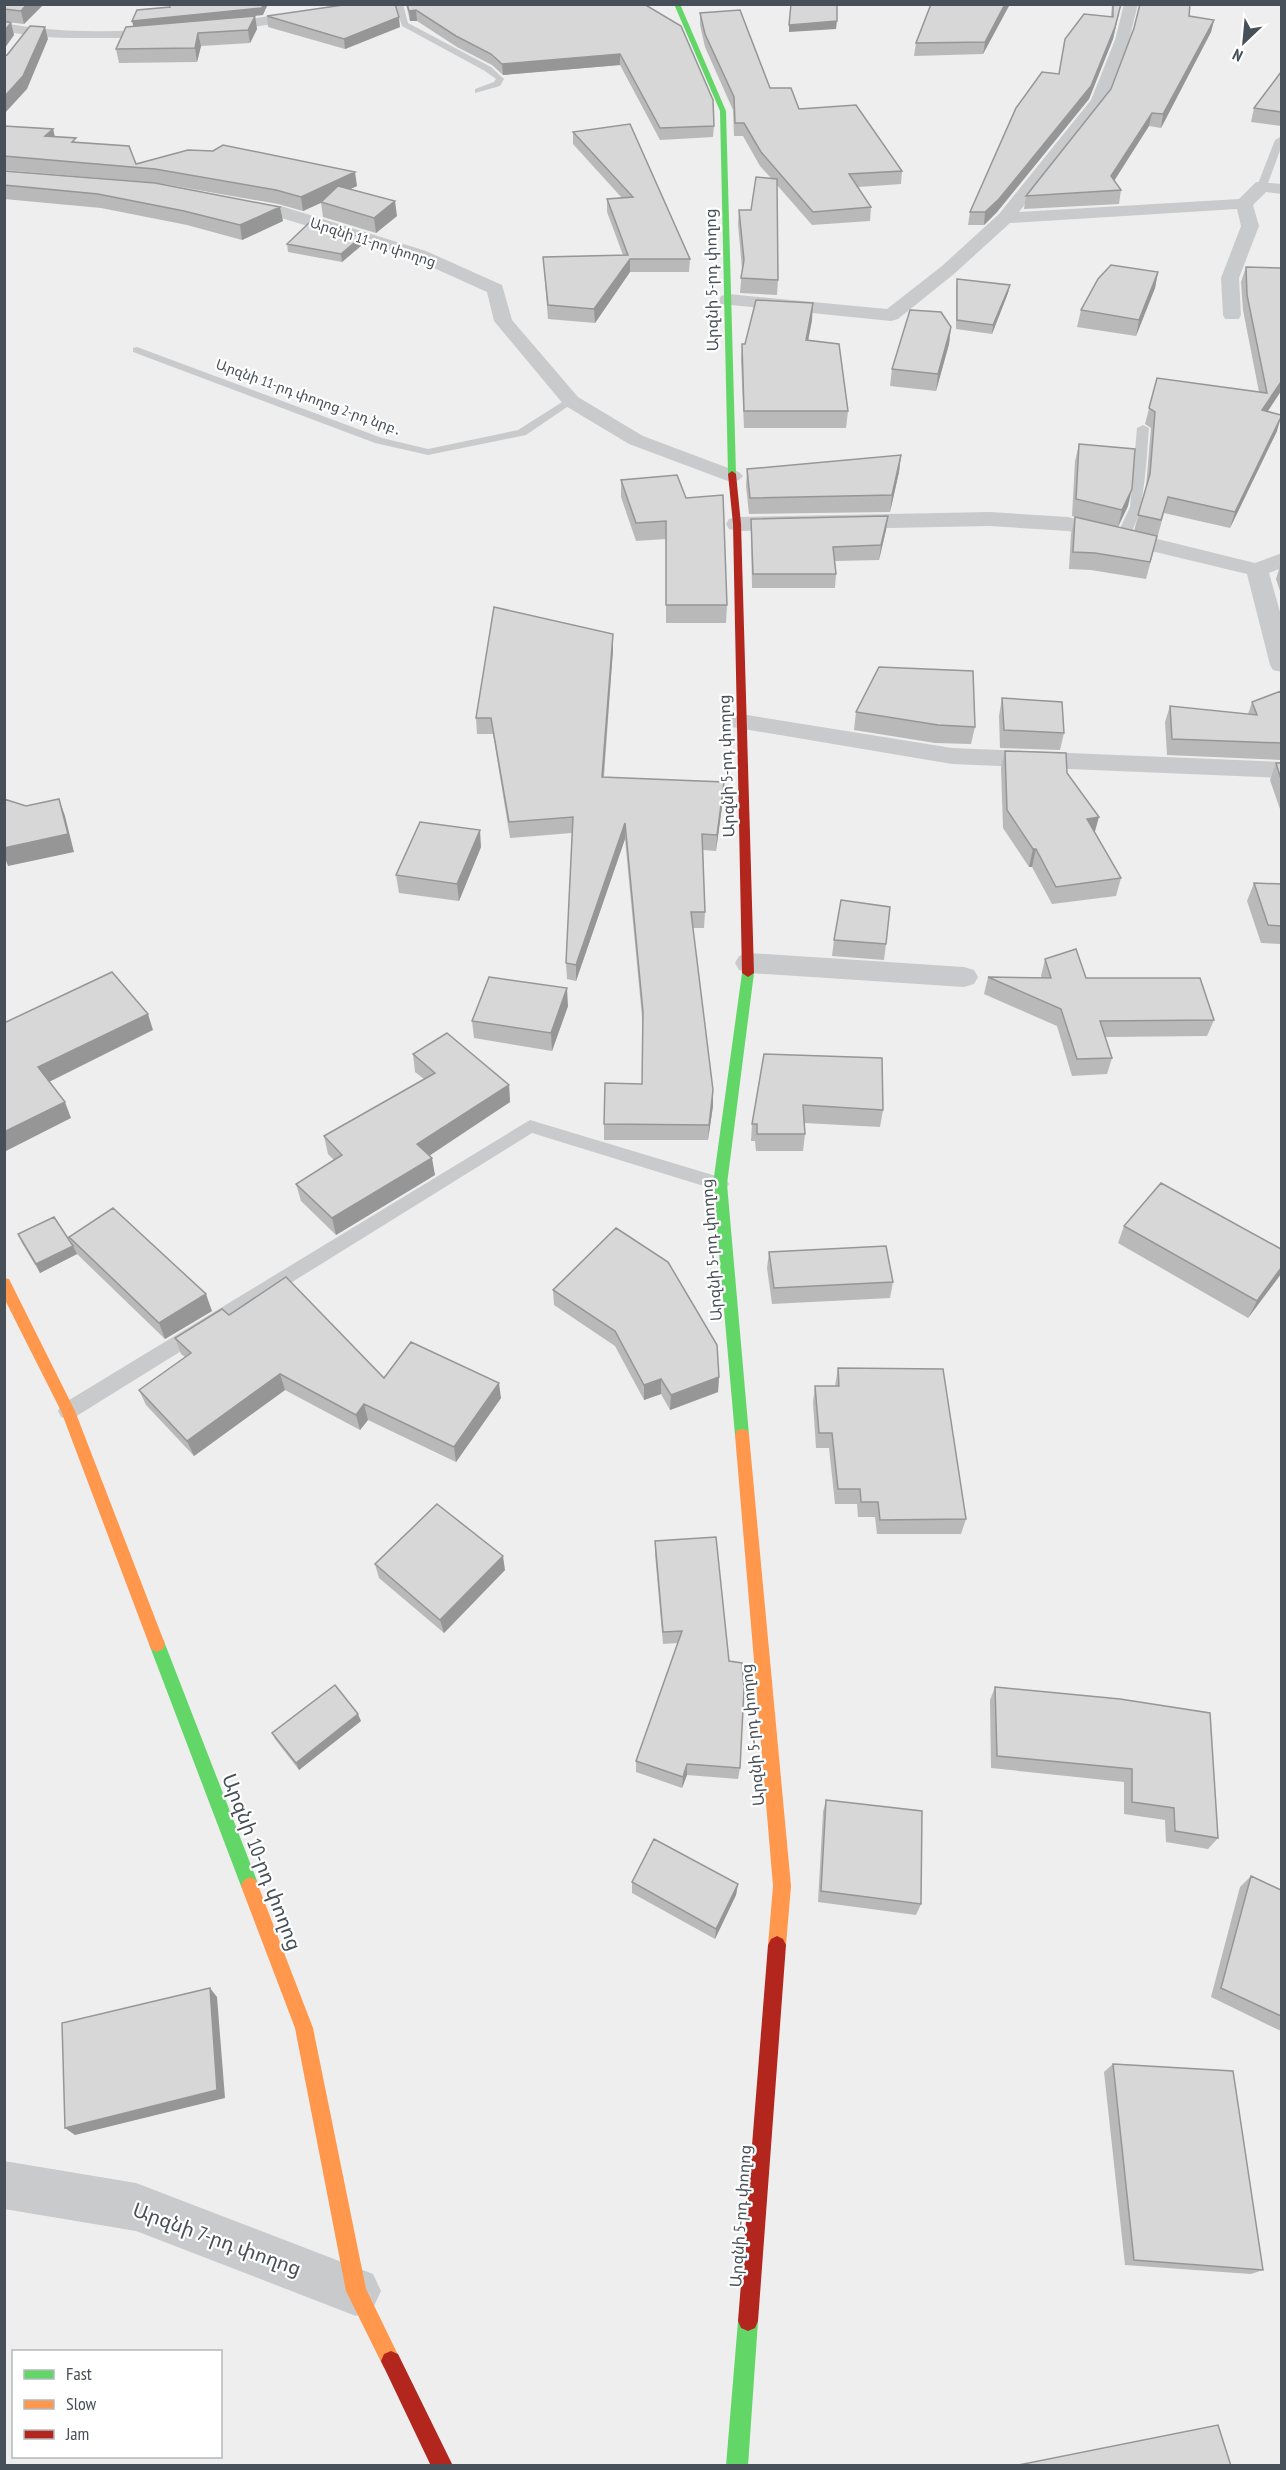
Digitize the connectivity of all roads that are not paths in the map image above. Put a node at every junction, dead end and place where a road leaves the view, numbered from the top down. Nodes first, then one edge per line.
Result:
1 (380, 4) edge
2 (399, 4) edge
3 (677, 4) edge
4 (1131, 4) edge
5 (4, 27) edge
6 (27, 32) junction
7 (16, 48) edge
8 (478, 91) dead end
9 (1281, 138) edge
10 (1262, 186) junction
11 (1281, 189) edge
12 (224, 201) edge
13 (1244, 204) junction
14 (1005, 218) junction
15 (728, 300) junction
16 (1232, 315) dead end
17 (137, 350) dead end
18 (571, 401) junction
19 (1143, 428) dead end
20 (732, 476) junction
21 (737, 524) junction
22 (1122, 537) junction
23 (1281, 560) edge
24 (1257, 570) junction
25 (1281, 665) edge
26 (741, 722) junction
27 (1281, 770) edge
28 (749, 963) junction
29 (964, 977) dead end
30 (720, 1184) junction
31 (4, 1283) edge
32 (68, 1411) junction
33 (4, 2186) edge
34 (356, 2291) junction
35 (443, 2466) edge
36 (737, 2466) edge

1 - 6 street
2 - 8 lane
3 - 15 street, Արզնի 5-րդ փողոց
4 - 14 street
5 - 6 street
6 - 7 street
9 - 10 lane
10 - 11 street
10 - 13 street
12 - 18 street, Արզնի 11-րդ փողոց
13 - 14 street
13 - 16 street
14 - 15 street
15 - 20 street, Արզնի 5-րդ փողոց
17 - 18 lane, Արզնի 11-րդ փողոց 2-րդ նրբ․
18 - 20 street, Արզնի 11-րդ փողոց
19 - 22 lane
20 - 21 street, Արզնի 5-րդ փողոց
21 - 22 street
21 - 26 street, Արզնի 5-րդ փողոց
22 - 24 street
23 - 24 street
24 - 25 street
26 - 27 street
26 - 28 street, Արզնի 5-րդ փողոց
28 - 29 street
28 - 30 street, Արզնի 5-րդ փողոց
30 - 32 lane
30 - 36 street, Արզնի 5-րդ փողոց
31 - 32 street, Արզնի 10-րդ փողոց
32 - 34 street, Արզնի 10-րդ փողոց
33 - 34 street, Արզնի 7-րդ փողոց
34 - 35 street, Արզնի 10-րդ փողոց

